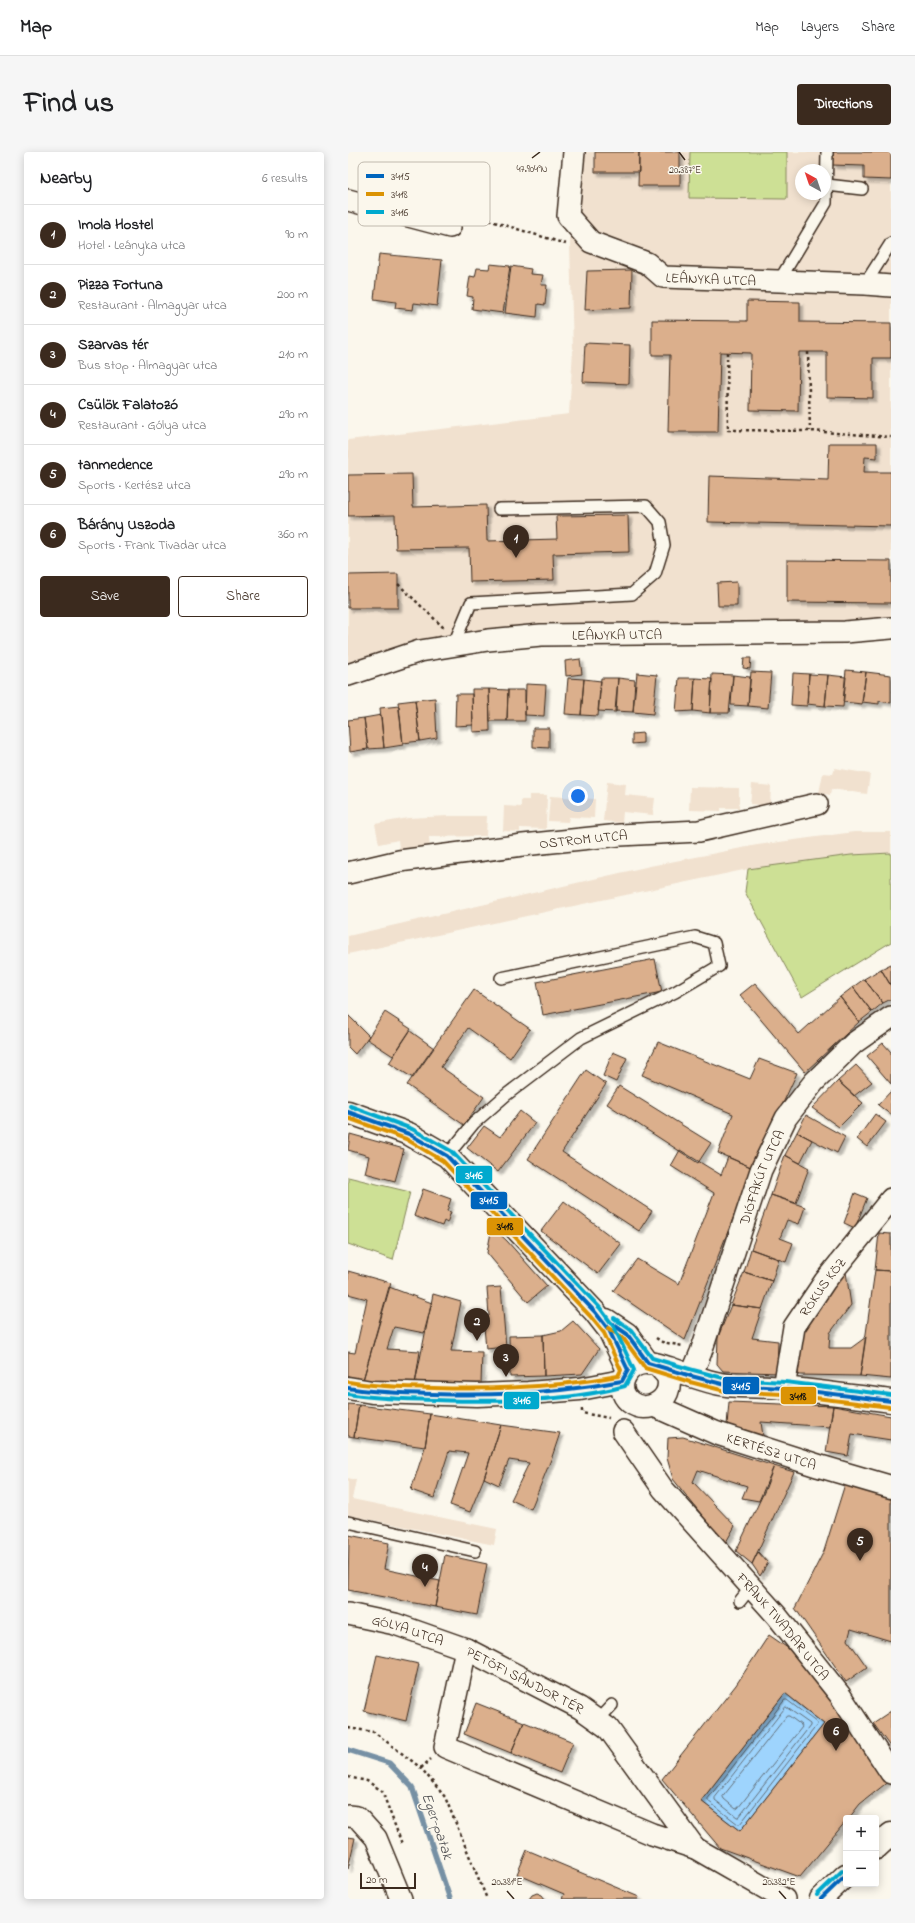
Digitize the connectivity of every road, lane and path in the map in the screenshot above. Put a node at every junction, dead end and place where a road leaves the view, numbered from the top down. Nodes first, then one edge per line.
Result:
1 (574, 152) edge
2 (827, 152) edge
3 (827, 164) edge
4 (831, 185) edge
5 (862, 189) dead end
6 (348, 200) edge
7 (826, 200) edge
8 (358, 203) edge
9 (490, 221) edge
10 (446, 226) edge
11 (450, 227) edge
12 (891, 243) edge
13 (570, 245) dead end
14 (779, 281) junction
15 (865, 284) junction
16 (891, 286) edge
17 (727, 352) dead end
18 (808, 352) dead end
19 (810, 431) junction
20 (891, 437) edge
21 (499, 509) dead end
22 (398, 584) dead end
23 (891, 628) edge
24 (453, 646) junction
25 (348, 675) edge
26 (817, 804) dead end
27 (348, 873) edge
28 (501, 978) dead end
29 (891, 1017) edge
30 (348, 1112) edge
31 (447, 1156) junction
32 (888, 1206) edge
33 (595, 1312) junction
34 (653, 1364) junction
35 (625, 1375) junction
36 (691, 1376) junction
37 (348, 1388) edge
38 (784, 1388) junction
39 (580, 1389) junction
40 (891, 1401) edge
41 (655, 1406) junction
42 (623, 1431) joint
43 (891, 1487) edge
44 (348, 1522) edge
45 (475, 1551) dead end
46 (348, 1614) edge
47 (466, 1650) junction
48 (612, 1705) dead end
49 (597, 1721) junction
50 (348, 1728) edge
51 (891, 1773) edge
52 (348, 1816) edge
53 (891, 1834) edge
54 (879, 1845) edge
55 (695, 1848) junction
56 (843, 1878) edge
57 (401, 1899) edge
58 (487, 1899) edge
59 (784, 1899) edge
60 (821, 1899) edge

1 - 14 street, LEÁNYKA UTCA
2 - 3 lane
4 - 5 lane
6 - 8 street
7 - 14 lane
9 - 13 path
10 - 11 street
12 - 15 lane
14 - 15 street, LEÁNYKA UTCA
15 - 16 street, LEÁNYKA UTCA
17 - 19 path
18 - 19 path
19 - 20 path
21 - 24 lane
22 - 24 path
23 - 24 street, LEÁNYKA UTCA
24 - 25 street, LEÁNYKA UTCA
26 - 27 street, OSTROM UTCA
28 - 31 lane
29 - 36 street, DIÓFAKÚT UTCA
30 - 31 street
31 - 33 street
32 - 38 street, RÓKUS KÖZ
33 - 34 street
33 - 35 street
34 - 35 street
34 - 36 street
34 - 41 street
35 - 39 street
35 - 41 street
36 - 38 street
37 - 39 street
38 - 40 street
39 - 42 path
41 - 43 street, KERTÉSZ UTCA
42 - 51 street, FRANK TIVADAR UTCA
44 - 45 lane
46 - 47 street, GÓLYA UTCA
47 - 49 street, PETŐFI SÁNDOR TÉR
47 - 55 street, PETŐFI SÁNDOR TÉR
48 - 49 lane
49 - 55 street, PETŐFI SÁNDOR TÉR
50 - 58 path
52 - 57 street
53 - 54 street
55 - 59 street, PETŐFI SÁNDOR TÉR
56 - 60 street

